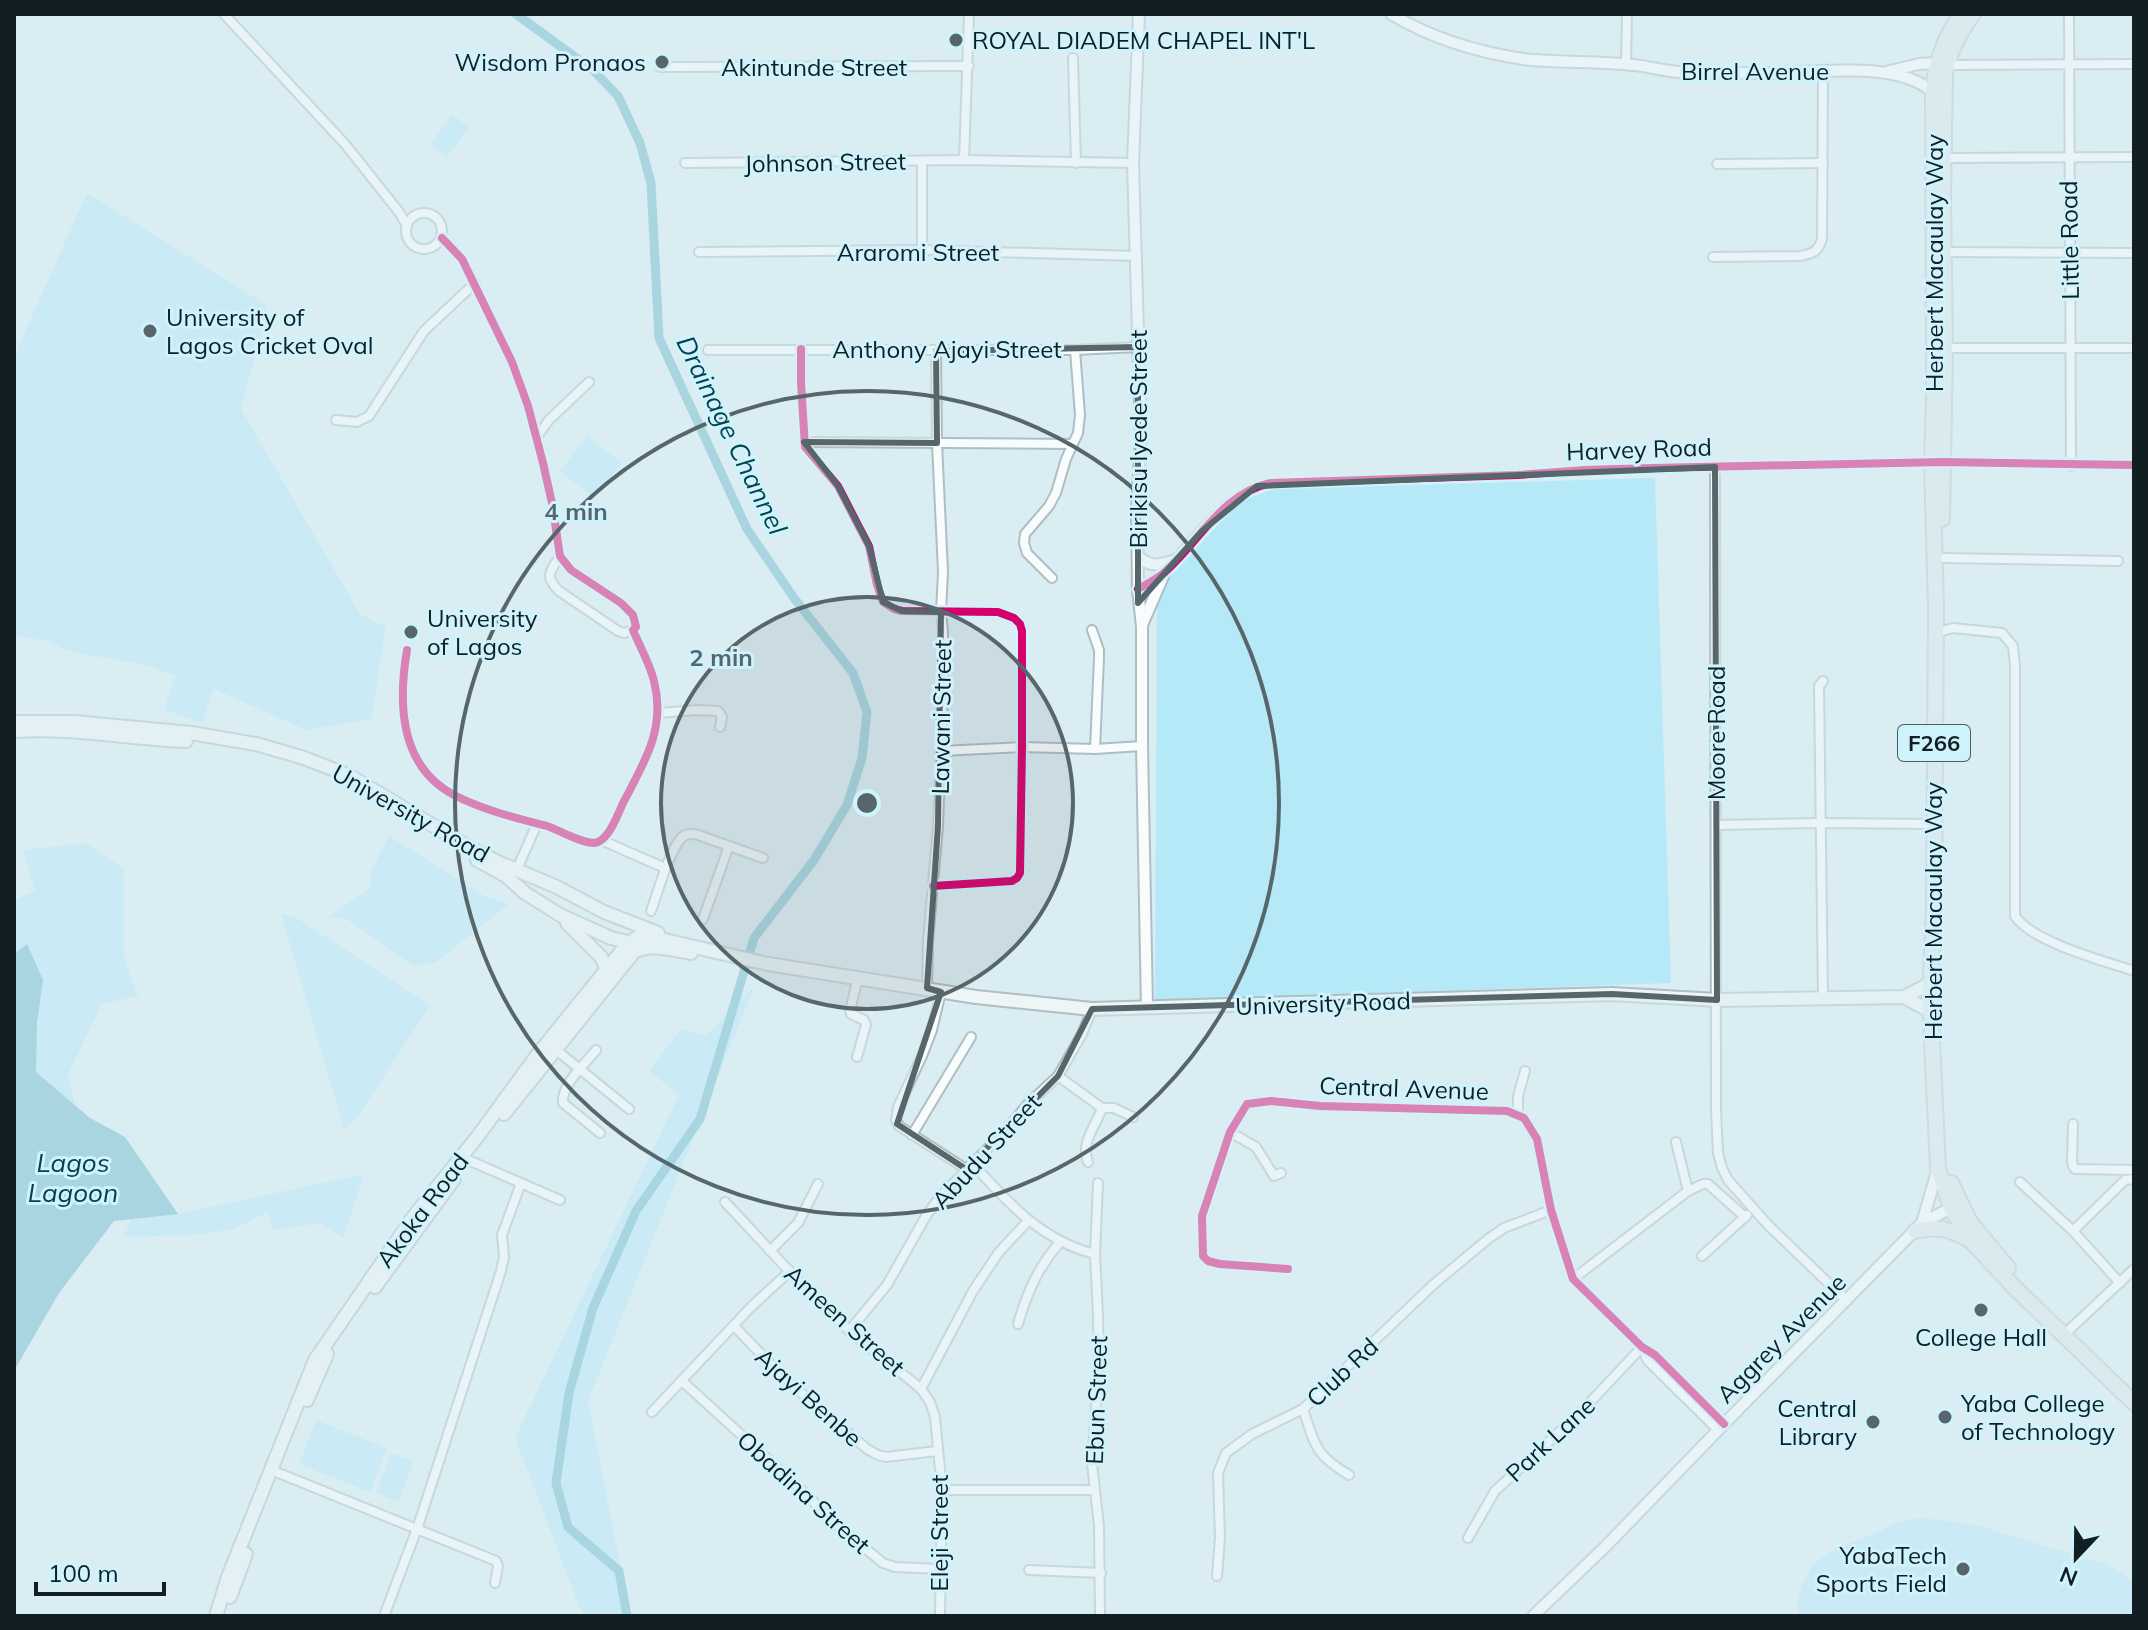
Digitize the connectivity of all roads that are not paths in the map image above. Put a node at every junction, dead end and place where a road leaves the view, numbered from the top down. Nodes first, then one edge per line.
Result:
1 (224, 14) edge
2 (969, 14) edge
3 (1139, 14) edge
4 (1391, 14) edge
5 (1627, 14) edge
6 (1961, 14) edge
7 (1973, 14) edge
8 (2069, 14) edge
9 (1073, 58) dead end
10 (1626, 64) junction
11 (1942, 64) junction
12 (2068, 64) junction
13 (2134, 64) edge
14 (969, 66) junction
15 (660, 67) dead end
16 (1823, 72) junction
17 (1884, 73) junction
18 (1933, 92) junction
19 (2068, 157) junction
20 (2134, 157) edge
21 (1944, 158) junction
22 (964, 160) junction
23 (922, 161) junction
24 (685, 163) dead end
25 (1076, 163) junction
26 (1133, 163) junction
27 (1823, 163) junction
28 (1717, 164) dead end
29 (407, 226) junction
30 (442, 238) junction
31 (922, 250) junction
32 (699, 252) dead end
33 (1944, 252) junction
34 (2070, 253) junction
35 (2134, 253) edge
36 (1137, 256) junction
37 (1713, 257) dead end
38 (475, 283) junction
39 (1138, 347) junction
40 (1945, 348) junction
41 (2070, 348) junction
42 (2134, 348) edge
43 (801, 349) junction
44 (708, 350) dead end
45 (1075, 350) junction
46 (936, 351) junction
47 (589, 382) dead end
48 (336, 420) dead end
49 (536, 438) junction
50 (804, 442) junction
51 (937, 443) junction
52 (1073, 444) junction
53 (1938, 462) junction
54 (2134, 465) edge
55 (2071, 466) junction
56 (1715, 467) junction
57 (560, 556) junction
58 (1138, 556) junction
59 (1943, 558) junction
60 (1176, 560) junction
61 (2118, 561) dead end
62 (1165, 572) junction
63 (1052, 578) dead end
64 (1138, 589) junction
65 (941, 612) junction
66 (1142, 627) junction
67 (633, 630) junction
68 (1092, 630) dead end
69 (1942, 631) junction
70 (407, 650) dead end
71 (1823, 681) dead end
72 (658, 713) junction
73 (14, 722) edge
74 (720, 727) dead end
75 (14, 731) edge
76 (1142, 746) junction
77 (1022, 747) junction
78 (1095, 749) junction
79 (941, 751) junction
80 (1820, 823) junction
81 (537, 824) junction
82 (1934, 824) junction
83 (1716, 825) junction
84 (601, 840) junction
85 (729, 846) junction
86 (763, 858) dead end
87 (665, 868) junction
88 (517, 869) junction
89 (933, 886) junction
90 (557, 887) junction
91 (541, 902) junction
92 (651, 911) dead end
93 (604, 912) junction
94 (560, 915) junction
95 (703, 919) dead end
96 (629, 943) junction
97 (655, 947) junction
98 (699, 947) junction
99 (746, 959) junction
100 (627, 960) junction
101 (607, 969) junction
102 (2134, 971) edge
103 (858, 977) junction
104 (1931, 983) junction
105 (927, 988) junction
106 (941, 992) junction
107 (1904, 997) junction
108 (1823, 999) junction
109 (1717, 1000) junction
110 (1147, 1008) junction
111 (1092, 1009) junction
112 (1930, 1011) junction
113 (971, 1037) dead end
114 (555, 1049) junction
115 (596, 1050) dead end
116 (857, 1057) dead end
117 (579, 1070) junction
118 (1525, 1071) dead end
119 (1058, 1076) junction
120 (1102, 1108) junction
121 (629, 1109) dead end
122 (1518, 1114) junction
123 (1133, 1117) dead end
124 (2073, 1124) dead end
125 (1230, 1132) junction
126 (600, 1133) dead end
127 (912, 1135) junction
128 (1676, 1142) dead end
129 (468, 1160) junction
130 (1088, 1162) dead end
131 (969, 1166) junction
132 (1938, 1168) junction
133 (2134, 1170) edge
134 (1281, 1173) dead end
135 (2134, 1179) edge
136 (2020, 1182) dead end
137 (521, 1183) junction
138 (1098, 1183) dead end
139 (818, 1184) dead end
140 (1688, 1191) junction
141 (560, 1200) dead end
142 (725, 1202) dead end
143 (1951, 1208) junction
144 (1753, 1209) junction
145 (1551, 1210) junction
146 (1745, 1217) junction
147 (1028, 1221) junction
148 (1918, 1227) junction
149 (2073, 1231) junction
150 (1970, 1240) junction
151 (1060, 1242) junction
152 (770, 1251) junction
153 (1095, 1254) junction
154 (1702, 1256) dead end
155 (1288, 1269) dead end
156 (2134, 1269) edge
157 (790, 1271) junction
158 (1573, 1279) junction
159 (2120, 1283) junction
160 (1847, 1301) junction
161 (1018, 1324) dead end
162 (734, 1326) junction
163 (2069, 1330) junction
164 (849, 1331) junction
165 (1642, 1347) junction
166 (319, 1362) junction
167 (682, 1381) junction
168 (921, 1389) junction
169 (2134, 1391) edge
170 (2134, 1403) edge
171 (1303, 1409) junction
172 (652, 1412) dead end
173 (1721, 1427) junction
174 (937, 1451) junction
175 (276, 1472) junction
176 (1349, 1475) dead end
177 (942, 1490) junction
178 (1094, 1490) junction
179 (417, 1529) junction
180 (1468, 1538) dead end
181 (941, 1569) junction
182 (1029, 1570) dead end
183 (1101, 1573) junction
184 (1217, 1576) dead end
185 (495, 1583) dead end
186 (216, 1616) edge
187 (223, 1616) edge
188 (384, 1616) edge
189 (940, 1616) edge
190 (1100, 1616) edge
191 (1533, 1616) edge

1 - 29 street
2 - 14 street
3 - 26 street, Birikisu Iyede Street
4 - 10 street, Birrel Avenue
5 - 10 street
6 - 11 highway, Herbert Macaulay Way / F266
7 - 11 highway, Herbert Macaulay Way / F266
8 - 12 street, Little Road
9 - 25 street
10 - 16 street, Birrel Avenue
11 - 12 street
11 - 17 street
11 - 18 highway, Herbert Macaulay Way / F266
11 - 21 highway, Herbert Macaulay Way / F266
12 - 13 street
12 - 19 street, Little Road
14 - 15 street, Akintunde Street
14 - 22 street
16 - 17 street, Birrel Avenue
16 - 27 street
17 - 18 street
18 - 53 highway, Herbert Macaulay Way / F266
19 - 20 street
19 - 21 street
19 - 34 street, Little Road
21 - 33 highway, Herbert Macaulay Way / F266
22 - 23 street, Johnson Street
22 - 25 street, Johnson Street
23 - 24 street, Johnson Street
23 - 31 street
25 - 26 street, Johnson Street
26 - 36 street, Birikisu Iyede Street
27 - 28 street
27 - 37 street
29 - 30 street
29 - 30 street
30 - 38 street
31 - 32 street, Araromi Street
31 - 36 street, Araromi Street
33 - 34 street
33 - 40 highway, Herbert Macaulay Way / F266
34 - 35 street
34 - 41 street, Little Road
36 - 39 street, Birikisu Iyede Street
38 - 48 street
38 - 49 street
39 - 45 street, Anthony Ajayi Street
39 - 58 street, Birikisu Iyede Street
40 - 41 street
40 - 53 highway, Herbert Macaulay Way / F266
41 - 42 street
41 - 55 street, Little Road
43 - 44 street, Anthony Ajayi Street
43 - 46 street, Anthony Ajayi Street
43 - 50 street
45 - 46 street, Anthony Ajayi Street
45 - 52 street
46 - 51 street, Lawani Street
47 - 49 street
49 - 57 street
50 - 51 street
50 - 65 street
51 - 52 street
51 - 65 street, Lawani Street
52 - 63 street
53 - 55 street, Harvey Road
53 - 56 street, Harvey Road
53 - 59 highway, Herbert Macaulay Way / F266
53 - 82 highway, Herbert Macaulay Way / F266
54 - 55 street, Harvey Road
56 - 60 street, Harvey Road
56 - 83 street, Moore Road
57 - 67 street
57 - 67 street
58 - 60 street
58 - 64 street, Birikisu Iyede Street
59 - 61 street
59 - 69 highway, Herbert Macaulay Way / F266
60 - 62 street, Harvey Road
62 - 64 street, Harvey Road
62 - 66 street
64 - 66 street, Birikisu Iyede Street
65 - 77 street
65 - 79 street, Lawani Street
66 - 76 street, Birikisu Iyede Street
67 - 72 street
68 - 78 street
69 - 102 street
69 - 163 highway, Herbert Macaulay Way / F266
70 - 81 street
71 - 80 street
72 - 74 street
72 - 84 street
73 - 88 main road, University Road
75 - 91 main road, University Road
76 - 78 street
76 - 110 street, Birikisu Iyede Street
77 - 78 street
77 - 79 street
77 - 89 street
79 - 89 street, Lawani Street
80 - 82 street
80 - 83 street
80 - 108 street
81 - 84 street
81 - 88 street
82 - 104 highway, Herbert Macaulay Way / F266
83 - 109 street, Moore Road
84 - 87 street
85 - 86 street
85 - 87 street
85 - 95 street
87 - 92 street
88 - 90 main road, University Road
89 - 105 street, Lawani Street
90 - 91 main road
90 - 93 main road, University Road
91 - 94 main road, University Road
93 - 96 main road
93 - 98 main road, University Road
94 - 96 main road, University Road
94 - 101 main road
96 - 97 main road, University Road
96 - 98 main road
96 - 100 main road
96 - 101 main road, Akoka Road
97 - 99 main road, University Road
97 - 100 main road
98 - 99 main road
99 - 103 main road, University Road
100 - 114 main road
101 - 166 main road, Akoka Road
103 - 105 main road, University Road
103 - 116 street
104 - 107 main road
104 - 112 highway, Herbert Macaulay Way / F266
105 - 106 main road, University Road
106 - 111 main road, University Road
106 - 127 street
107 - 108 main road, University Road
107 - 112 main road
108 - 109 main road, University Road
109 - 110 main road, University Road
109 - 144 street, Moore Road
110 - 111 main road, University Road
111 - 119 street, Abudu Street
112 - 132 highway, Herbert Macaulay Way / F266
113 - 127 street
114 - 117 street
114 - 129 main road
115 - 117 street
117 - 121 street
117 - 126 street
118 - 122 street
119 - 120 street
119 - 131 street, Abudu Street
120 - 123 street
120 - 130 street
122 - 125 street, Central Avenue
122 - 145 street, Central Avenue
124 - 133 street
125 - 134 street
125 - 155 street, Central Avenue
127 - 131 street
128 - 140 street
129 - 137 street
129 - 166 main road
131 - 147 street
131 - 164 street, Abudu Street
132 - 143 highway, Herbert Macaulay Way / F266
132 - 148 street
135 - 149 street
136 - 149 street
137 - 141 street
137 - 179 street
138 - 153 street, Ebun Street
139 - 152 street
140 - 146 street
140 - 158 street
142 - 152 street, Ameen Street
143 - 148 street
143 - 150 highway, Herbert Macaulay Way / F266
144 - 146 street
144 - 160 street, Moore Road
145 - 158 street, Central Avenue
145 - 171 street, Club Rd
146 - 154 street
147 - 151 street
147 - 168 street
148 - 150 highway
148 - 160 street, Aggrey Avenue
149 - 159 street
150 - 170 highway, Herbert Macaulay Way / F266
151 - 153 street
151 - 161 street
152 - 157 street, Ameen Street
153 - 178 street, Ebun Street
156 - 159 street
157 - 162 street
157 - 164 street, Ameen Street
158 - 165 street, Central Avenue
159 - 163 street
160 - 173 street, Aggrey Avenue
162 - 167 street
162 - 174 street, Ajayi Benbe
163 - 169 highway, Herbert Macaulay Way / F266
164 - 168 street, Ameen Street
165 - 173 street, Central Avenue
165 - 180 street, Park Lane
166 - 175 main road
166 - 186 main road, Akoka Road
167 - 172 street
167 - 181 street, Obadina Street
168 - 174 street, Ameen Street
171 - 176 street
171 - 184 street, Club Rd
173 - 191 street, Aggrey Avenue
174 - 177 street, Eleji Street
175 - 179 street
175 - 187 main road
177 - 178 street
177 - 181 street, Eleji Street
178 - 183 street, Ebun Street
179 - 185 street
179 - 188 street
181 - 189 street, Eleji Street
182 - 183 street
183 - 190 street, Ebun Street

